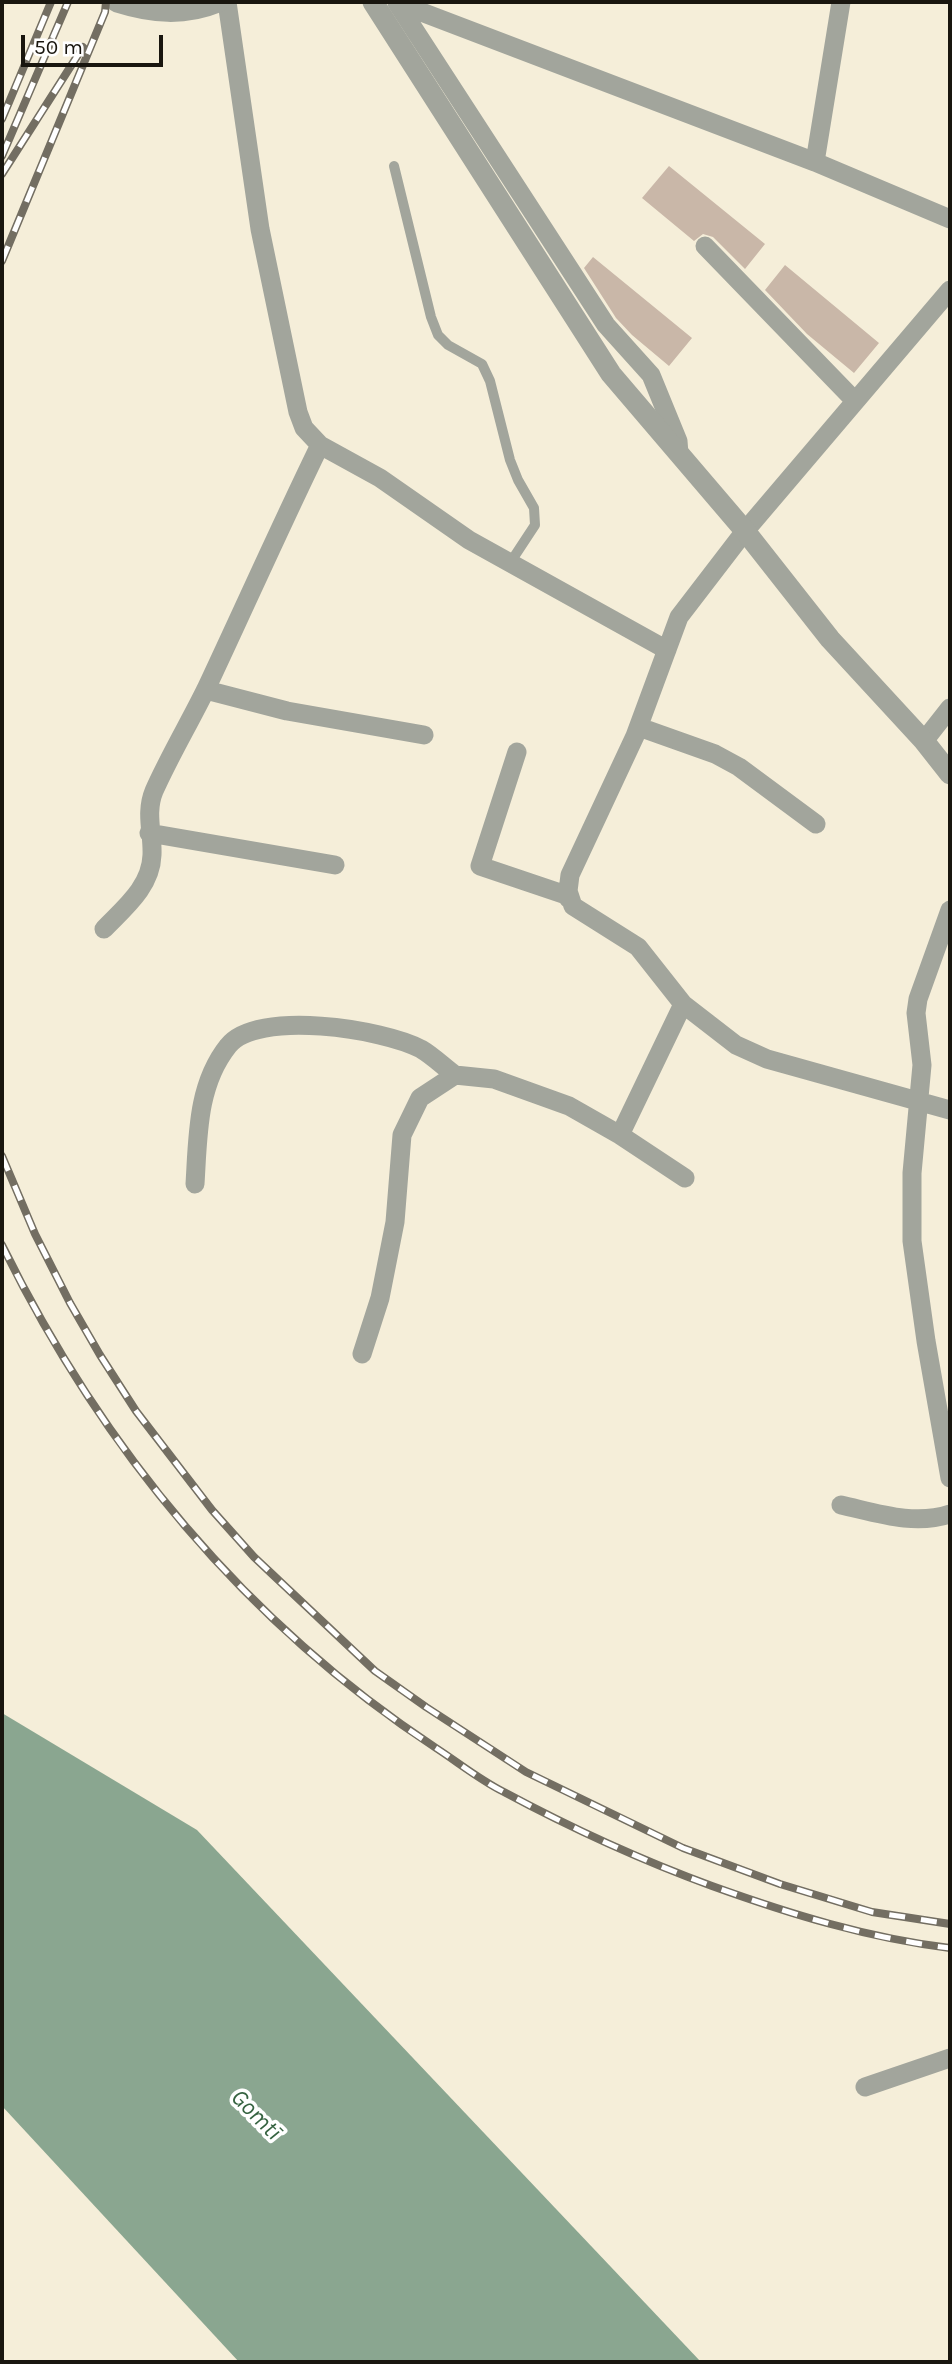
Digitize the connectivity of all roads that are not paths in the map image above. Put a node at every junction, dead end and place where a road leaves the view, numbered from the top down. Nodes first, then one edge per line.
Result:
1 (117, 2) edge
2 (218, 2) edge
3 (227, 2) edge
4 (373, 2) edge
5 (397, 2) edge
6 (841, 2) edge
7 (815, 162) junction
8 (394, 166) dead end
9 (950, 219) edge
10 (705, 246) dead end
11 (950, 290) edge
12 (855, 401) junction
13 (320, 445) junction
14 (679, 454) junction
15 (745, 531) junction
16 (510, 563) junction
17 (667, 650) junction
18 (206, 690) junction
19 (950, 708) edge
20 (639, 727) junction
21 (424, 735) dead end
22 (924, 741) junction
23 (517, 752) dead end
24 (950, 774) edge
25 (816, 824) dead end
26 (149, 832) junction
27 (335, 864) dead end
28 (569, 899) junction
29 (950, 910) edge
30 (104, 929) dead end
31 (683, 1004) junction
32 (455, 1075) junction
33 (918, 1100) junction
34 (950, 1110) edge
35 (620, 1135) junction
36 (685, 1178) dead end
37 (195, 1184) dead end
38 (362, 1354) dead end
39 (950, 1478) edge
40 (841, 1505) dead end
41 (950, 1514) edge
42 (950, 2058) edge
43 (865, 2087) dead end

1 - 2 street
3 - 13 street
4 - 14 street
5 - 7 street
5 - 14 street
6 - 7 street
7 - 9 street
8 - 16 lane
10 - 12 street
11 - 12 street
12 - 15 street
13 - 16 street
13 - 18 street
14 - 15 street
15 - 17 street
15 - 22 street
16 - 17 street
17 - 20 street
18 - 21 street
18 - 26 street
19 - 22 street
20 - 25 street
20 - 28 street
22 - 24 street
23 - 28 street
26 - 27 street
26 - 30 street
28 - 31 street
29 - 33 street
31 - 33 street
31 - 35 street
32 - 35 street
32 - 37 street
32 - 38 street
33 - 34 street
33 - 39 street
35 - 36 street
40 - 41 street
42 - 43 street

